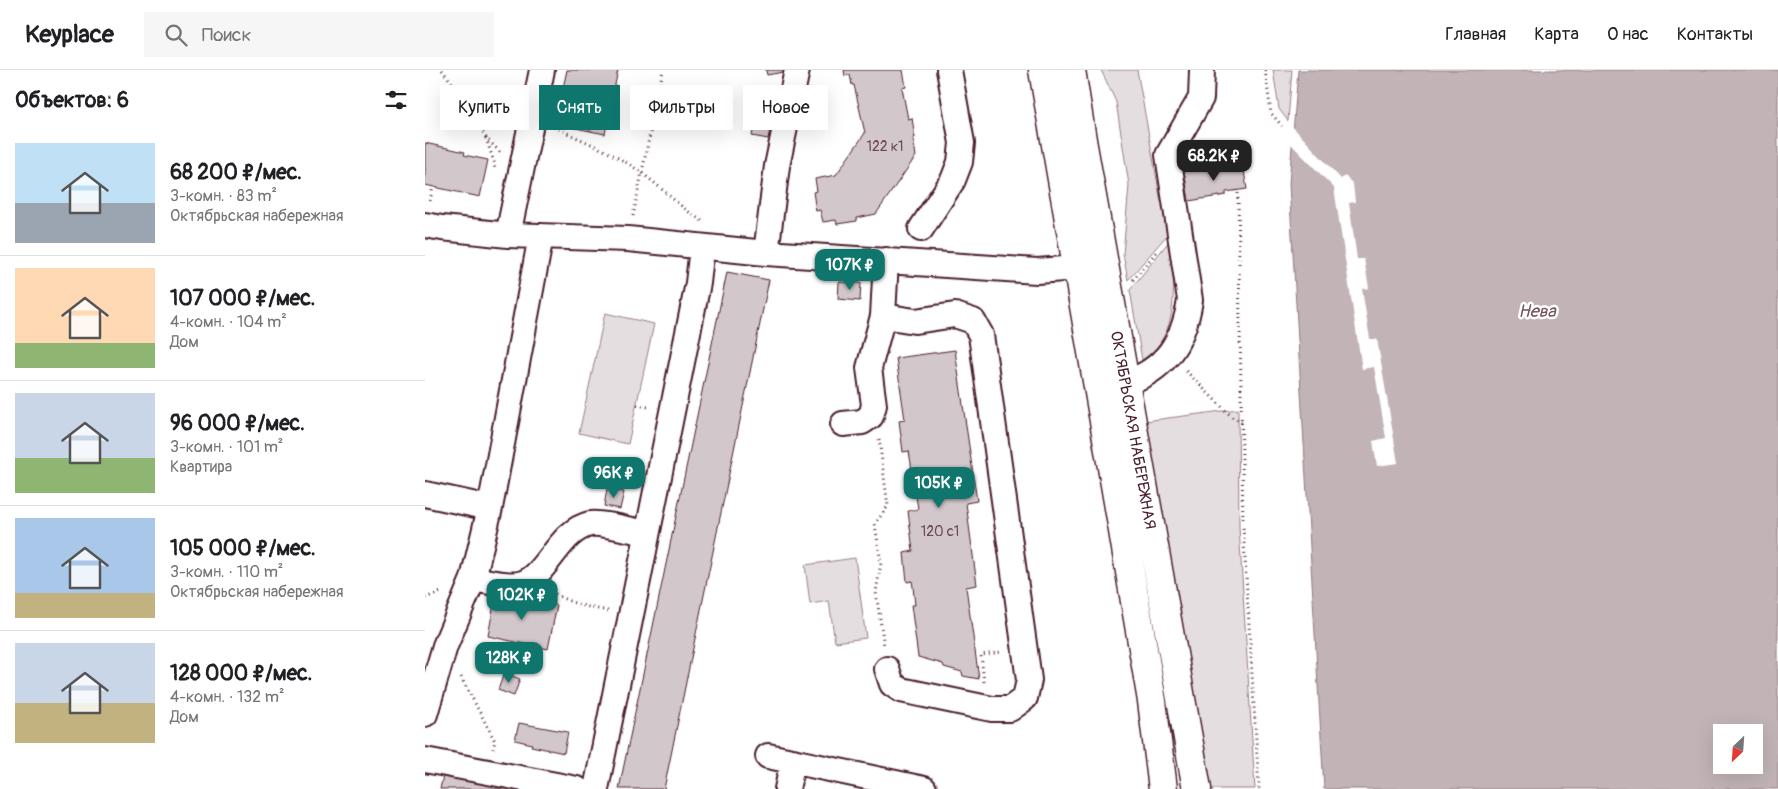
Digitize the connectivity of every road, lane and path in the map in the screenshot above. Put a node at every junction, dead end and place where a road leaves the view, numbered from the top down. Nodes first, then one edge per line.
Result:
1 (442, 70) edge
2 (542, 70) edge
3 (663, 70) edge
4 (797, 70) edge
5 (949, 70) edge
6 (1043, 70) edge
7 (1071, 70) edge
8 (1202, 70) edge
9 (1265, 70) edge
10 (1282, 126) dead end
11 (561, 130) edge
12 (521, 173) junction
13 (642, 173) junction
14 (1239, 193) dead end
15 (425, 225) edge
16 (921, 229) dead end
17 (508, 235) junction
18 (541, 236) junction
19 (706, 237) junction
20 (628, 239) junction
21 (766, 253) junction
22 (1153, 255) dead end
23 (886, 260) junction
24 (1077, 268) junction
25 (1128, 287) dead end
26 (883, 316) junction
27 (1170, 355) junction
28 (1125, 383) junction
29 (871, 416) junction
30 (1242, 422) junction
31 (843, 424) dead end
32 (425, 494) edge
33 (490, 508) junction
34 (647, 533) junction
35 (533, 578) junction
36 (473, 579) junction
37 (631, 615) junction
38 (445, 646) junction
39 (1025, 649) junction
40 (887, 669) joint
41 (985, 679) dead end
42 (425, 714) edge
43 (768, 756) dead end
44 (425, 760) edge
45 (793, 761) junction
46 (489, 772) junction
47 (577, 789) edge
48 (596, 789) edge
49 (787, 789) edge
50 (925, 789) edge
51 (1163, 789) edge
52 (1197, 789) edge
53 (1259, 789) edge

1 - 12 path
2 - 12 lane
3 - 13 path
4 - 21 lane
5 - 16 lane
6 - 24 main road, ОКТЯБРЬСКАЯ НАБЕРЕЖНАЯ
7 - 28 main road, ОКТЯБРЬСКАЯ НАБЕРЕЖНАЯ
8 - 27 lane
9 - 10 path
11 - 13 path
12 - 17 lane
13 - 19 path
13 - 20 path
14 - 30 path
15 - 17 lane
17 - 18 lane
18 - 20 lane
18 - 33 lane
19 - 20 lane
19 - 21 lane
19 - 34 lane
21 - 23 lane
22 - 25 path
23 - 24 lane
23 - 26 lane
24 - 51 main road, ОКТЯБРЬСКАЯ НАБЕРЕЖНАЯ
26 - 29 lane
26 - 39 lane
27 - 28 lane
27 - 30 path
28 - 52 main road, ОКТЯБРЬСКАЯ НАБЕРЕЖНАЯ
29 - 31 lane
29 - 40 path
30 - 53 path
32 - 33 lane
33 - 36 lane
34 - 35 lane
34 - 37 lane
35 - 36 lane
35 - 37 path
36 - 38 lane
37 - 48 lane
38 - 42 lane
38 - 46 path
39 - 40 lane
39 - 41 path
43 - 45 lane
44 - 46 lane
45 - 49 lane
45 - 50 lane
46 - 47 lane

